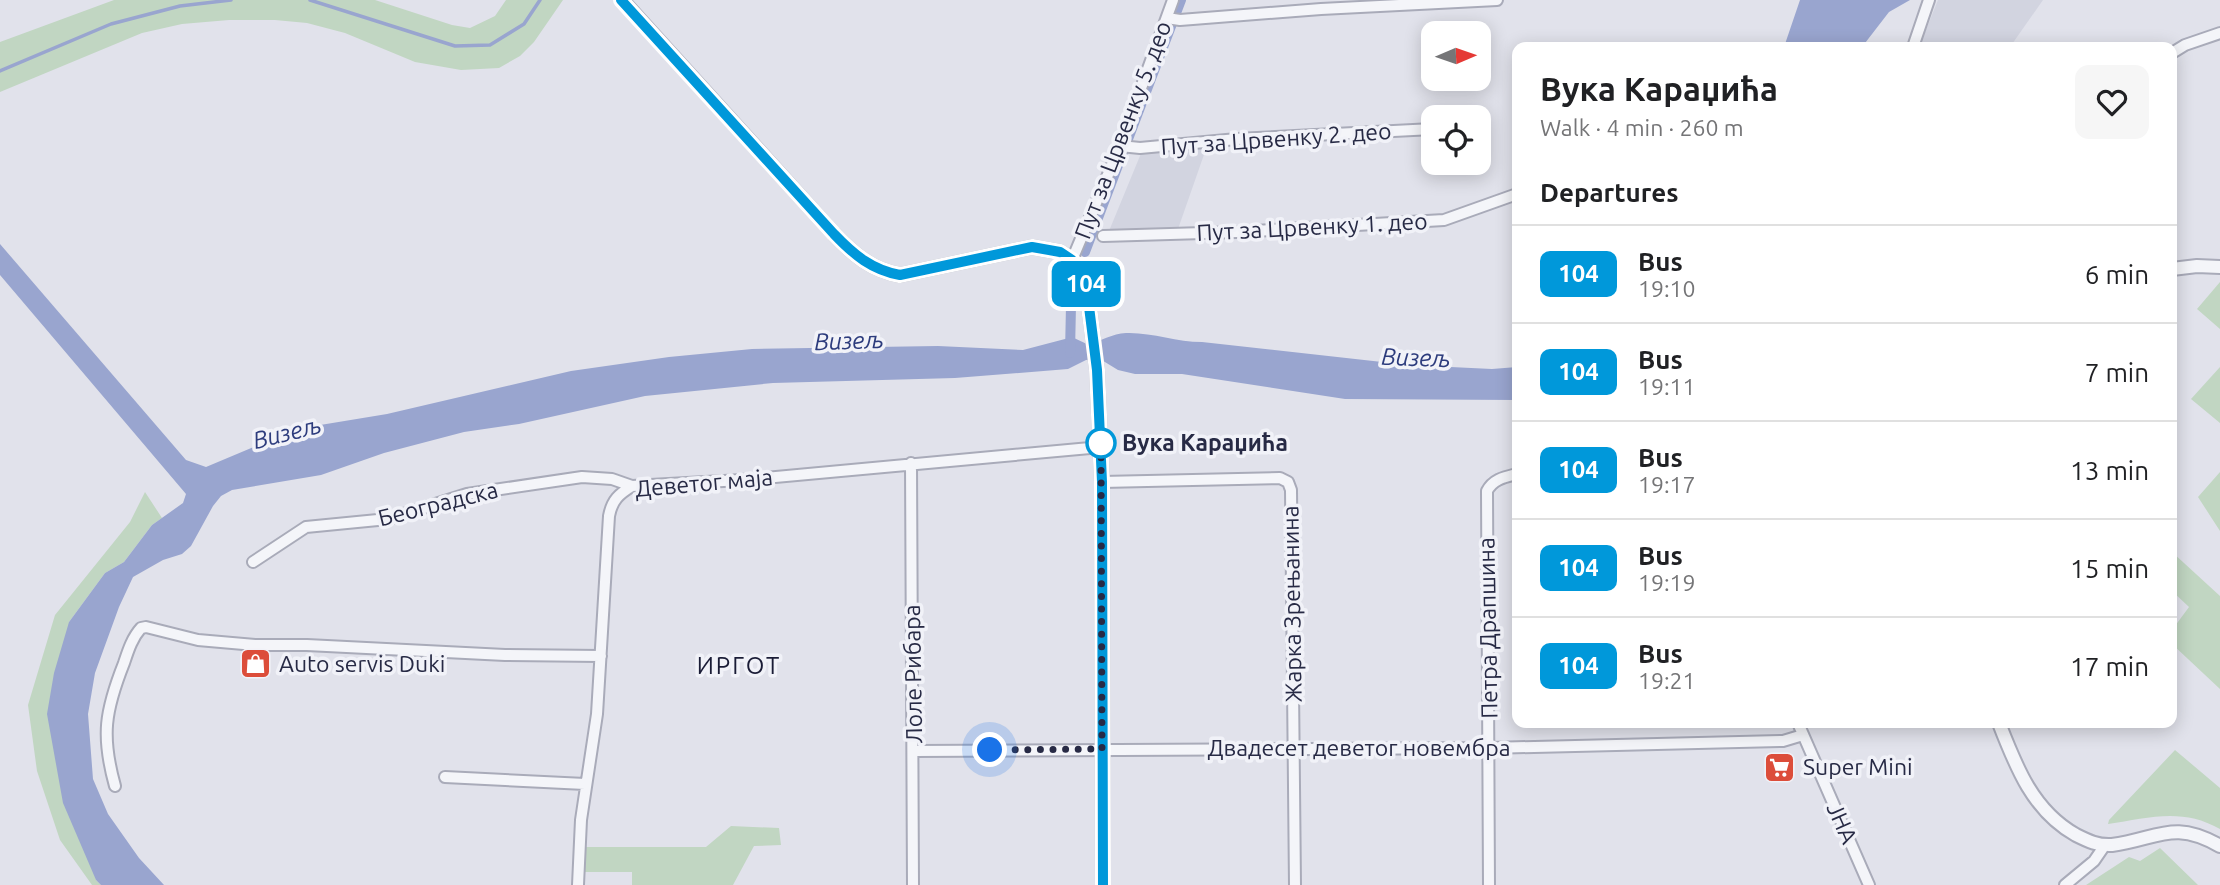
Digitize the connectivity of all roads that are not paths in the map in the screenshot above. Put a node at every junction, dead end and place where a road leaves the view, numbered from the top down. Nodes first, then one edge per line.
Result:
1 (621, 0) edge
2 (1173, 0) edge
3 (1497, 0) edge
4 (1929, 0) edge
5 (1167, 18) junction
6 (2220, 33) edge
7 (1915, 42) edge
8 (2177, 50) edge
9 (1421, 130) edge
10 (1125, 147) junction
11 (1512, 196) edge
12 (1103, 236) dead end
13 (1072, 260) junction
14 (2220, 267) edge
15 (2177, 268) edge
16 (1101, 447) junction
17 (911, 463) junction
18 (1512, 475) edge
19 (1102, 482) junction
20 (632, 486) junction
21 (253, 562) dead end
22 (601, 656) junction
23 (1800, 728) edge
24 (2001, 728) edge
25 (1803, 735) junction
26 (1489, 748) junction
27 (1102, 749) junction
28 (1294, 749) junction
29 (914, 751) junction
30 (445, 777) dead end
31 (585, 784) junction
32 (115, 786) dead end
33 (2105, 845) junction
34 (2220, 846) edge
35 (578, 885) edge
36 (914, 885) edge
37 (1103, 885) edge
38 (1295, 885) edge
39 (1489, 885) edge
40 (1869, 885) edge
41 (2065, 885) edge

1 - 13 street
2 - 5 street, Пут за Црвенку 5. део
3 - 5 street
4 - 7 street
5 - 10 street, Пут за Црвенку 5. део
6 - 8 street
9 - 10 street, Пут за Црвенку 2. део
10 - 13 street, Пут за Црвенку 5. део
11 - 12 street, Пут за Црвенку 1. део
13 - 16 street
14 - 15 street
16 - 17 street, Деветог маја
16 - 19 street
17 - 20 street, Деветог маја
17 - 29 street, Лоле Рибара
18 - 26 street, Петра Драпшина
19 - 27 street
19 - 28 street, Жарка Зрењанина
20 - 21 street, Београдска
20 - 22 street, Деветог маја
22 - 31 street, Деветог маја
22 - 32 street
23 - 25 street, ЈНА
24 - 33 street
25 - 26 street, Двадесет деветог новембра
25 - 40 street, ЈНА
26 - 28 street, Двадесет деветог новембра
26 - 39 street, Петра Драпшина
27 - 28 street, Двадесет деветог новембра
27 - 29 street, Двадесет деветог новембра
27 - 37 street
28 - 38 street, Жарка Зрењанина
29 - 36 street, Лоле Рибара
30 - 31 street
31 - 35 street, Деветог маја
33 - 34 street
33 - 41 street

